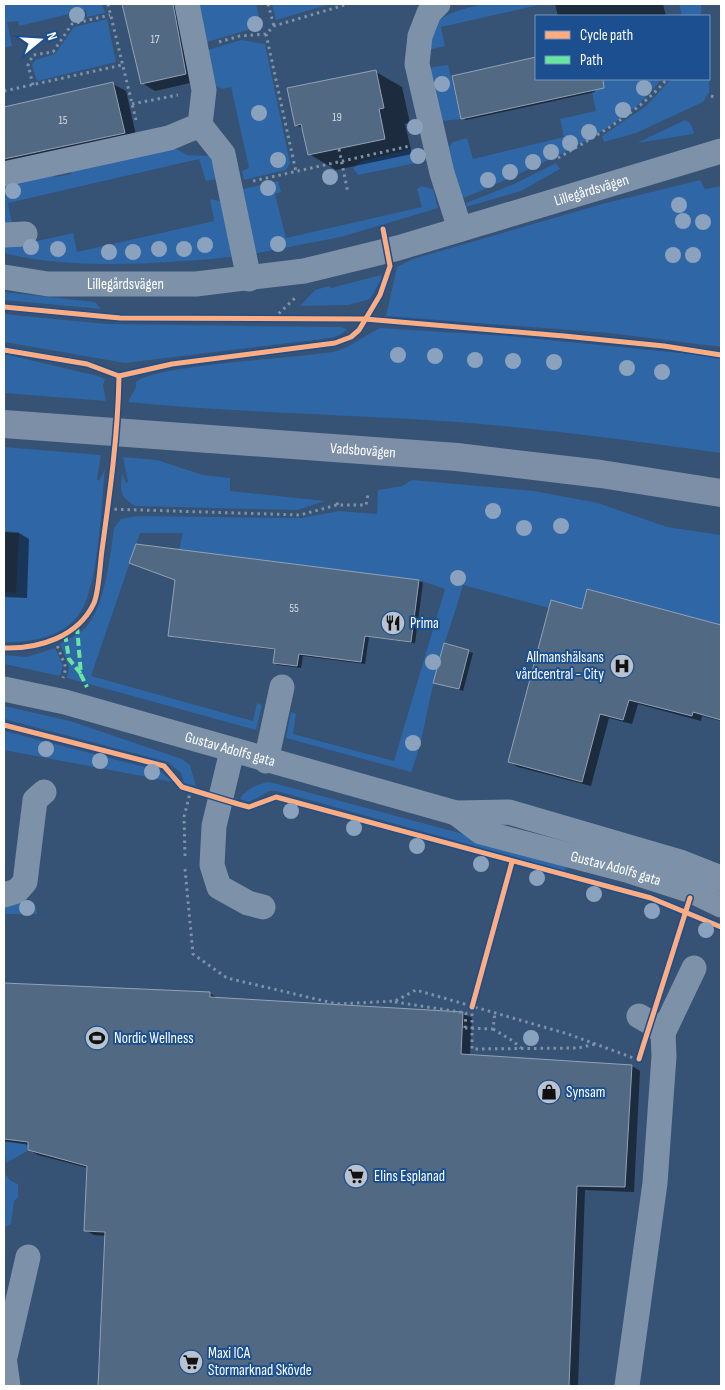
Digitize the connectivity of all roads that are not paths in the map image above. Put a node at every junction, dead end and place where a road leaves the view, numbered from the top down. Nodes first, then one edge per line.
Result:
1 (187, 4) edge
2 (438, 4) edge
3 (200, 125) junction
4 (721, 151) edge
5 (4, 174) edge
6 (460, 229) junction
7 (4, 277) edge
8 (249, 279) junction
9 (4, 424) edge
10 (721, 493) edge
11 (282, 687) dead end
12 (4, 689) edge
13 (232, 751) junction
14 (266, 761) junction
15 (44, 792) dead end
16 (456, 813) junction
17 (721, 878) edge
18 (4, 896) edge
19 (721, 905) edge
20 (263, 907) dead end
21 (694, 968) dead end
22 (639, 1016) dead end
23 (663, 1034) junction
24 (28, 1257) dead end
25 (4, 1357) edge
26 (8, 1386) edge
27 (627, 1386) edge

1 - 3 street
2 - 6 street
3 - 5 street
3 - 8 street
4 - 6 street, Lillegårdsvägen
6 - 8 street, Lillegårdsvägen
7 - 8 street, Lillegårdsvägen
9 - 10 main road, Vadsbovägen
11 - 14 street
12 - 13 street, Gustav Adolfs gata
13 - 14 street, Gustav Adolfs gata
13 - 20 street
14 - 16 street, Gustav Adolfs gata
15 - 18 street
16 - 17 street, Gustav Adolfs gata
16 - 19 street, Gustav Adolfs gata
21 - 23 street
22 - 23 street
23 - 27 street
24 - 25 street
25 - 26 street

